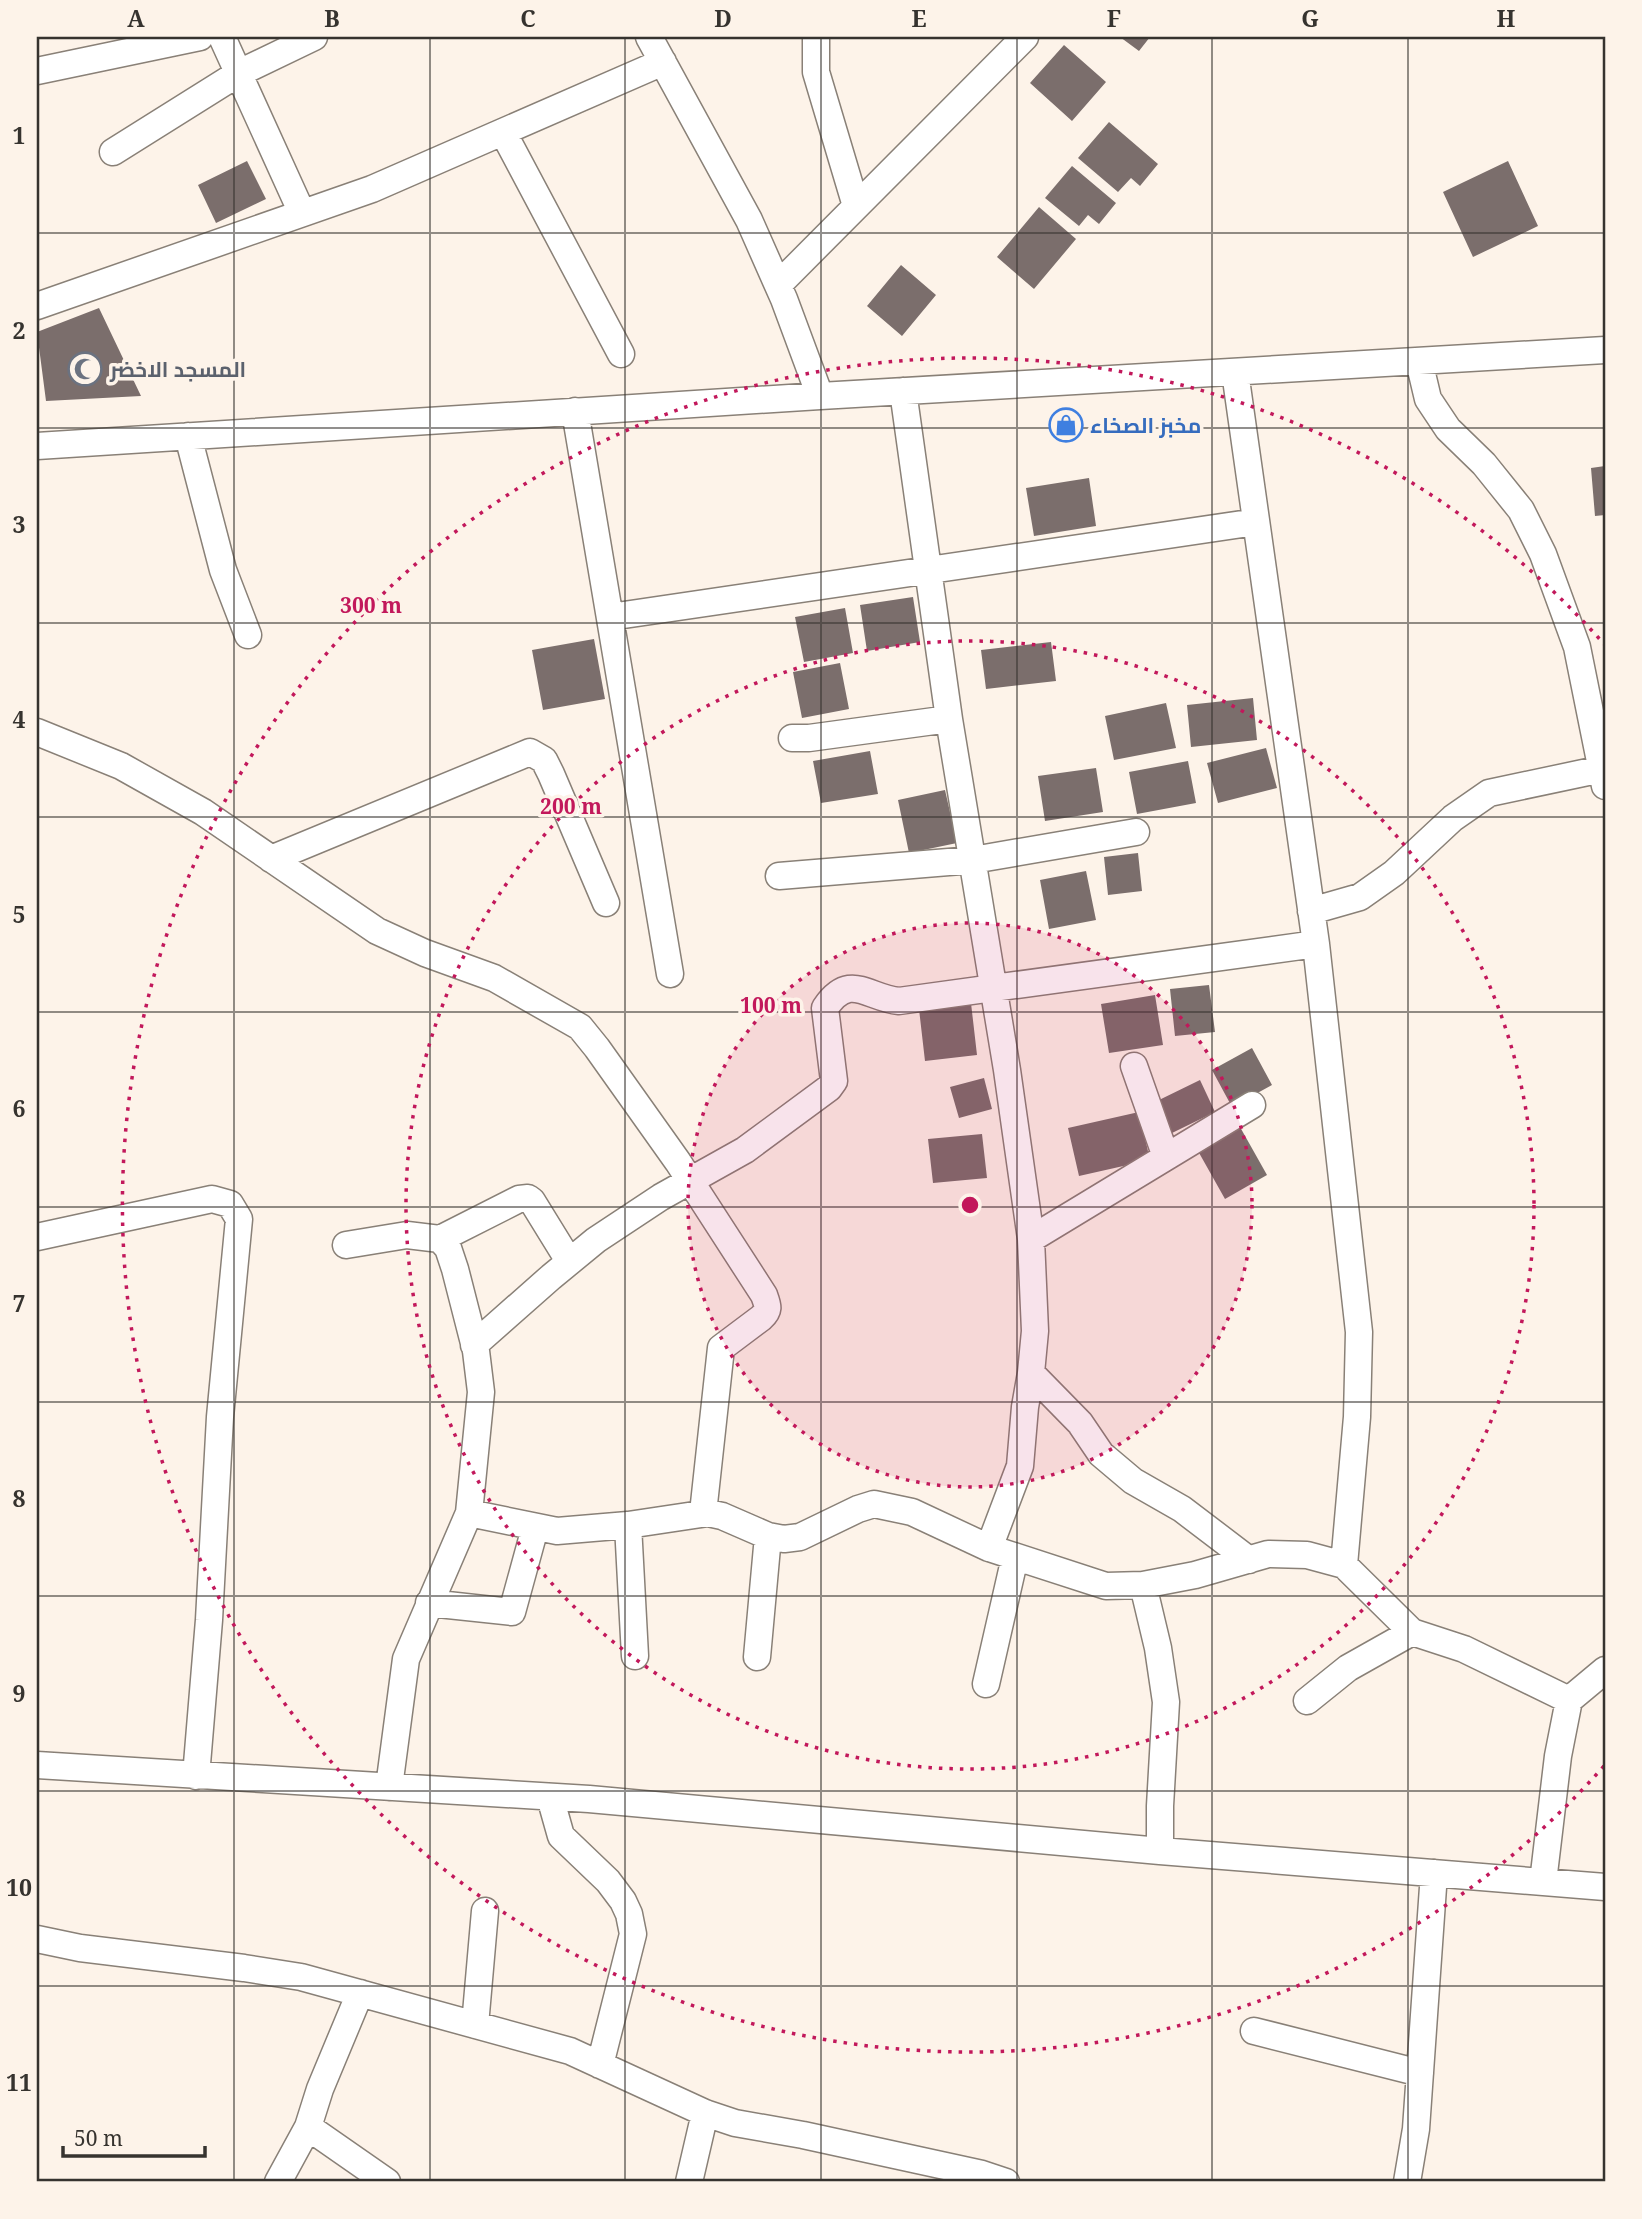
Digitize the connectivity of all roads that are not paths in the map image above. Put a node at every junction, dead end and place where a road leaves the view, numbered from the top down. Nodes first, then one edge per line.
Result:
1 (200, 37) edge
2 (222, 37) edge
3 (314, 37) edge
4 (649, 37) edge
5 (816, 37) edge
6 (1025, 37) edge
7 (663, 62) junction
8 (37, 71) edge
9 (239, 73) junction
10 (503, 132) junction
11 (113, 152) dead end
12 (856, 206) junction
13 (302, 213) junction
14 (778, 285) junction
15 (37, 306) edge
16 (1605, 350) edge
17 (621, 354) dead end
18 (1419, 361) junction
19 (1234, 372) junction
20 (903, 391) junction
21 (820, 396) junction
22 (575, 411) junction
23 (188, 436) junction
24 (37, 446) edge
25 (1256, 522) junction
26 (928, 572) junction
27 (610, 617) junction
28 (248, 635) dead end
29 (949, 719) junction
30 (37, 732) edge
31 (792, 738) dead end
32 (1604, 777) edge
33 (1136, 832) dead end
34 (271, 859) junction
35 (973, 860) junction
36 (779, 876) dead end
37 (606, 902) dead end
38 (1311, 911) junction
39 (1316, 944) junction
40 (670, 974) dead end
41 (994, 990) junction
42 (1134, 1066) dead end
43 (1252, 1105) dead end
44 (1166, 1157) junction
45 (690, 1180) junction
46 (37, 1237) edge
47 (440, 1239) junction
48 (1031, 1239) junction
49 (346, 1245) dead end
50 (569, 1261) junction
51 (474, 1345) junction
52 (1031, 1373) junction
53 (469, 1513) junction
54 (704, 1514) junction
55 (628, 1525) junction
56 (535, 1528) junction
57 (768, 1536) junction
58 (989, 1548) junction
59 (1015, 1556) junction
60 (1249, 1560) junction
61 (1345, 1565) junction
62 (1143, 1585) junction
63 (429, 1603) junction
64 (1412, 1632) junction
65 (635, 1656) dead end
66 (757, 1657) dead end
67 (1605, 1670) edge
68 (986, 1684) dead end
69 (1569, 1700) junction
70 (1307, 1701) dead end
71 (37, 1765) edge
72 (196, 1776) junction
73 (389, 1787) junction
74 (550, 1797) junction
75 (1160, 1851) junction
76 (1434, 1873) junction
77 (1543, 1882) junction
78 (1605, 1887) edge
79 (485, 1911) dead end
80 (37, 1939) edge
81 (360, 1993) junction
82 (475, 2025) junction
83 (1254, 2031) dead end
84 (600, 2065) junction
85 (1420, 2073) junction
86 (705, 2113) junction
87 (308, 2127) junction
88 (278, 2182) edge
89 (387, 2182) edge
90 (689, 2182) edge
91 (1006, 2182) edge
92 (1407, 2182) edge

1 - 8 street
2 - 9 street
3 - 9 street
4 - 7 street
5 - 12 street
6 - 12 street
7 - 10 street
7 - 14 street
9 - 11 street
9 - 13 street
10 - 13 street
10 - 17 street
12 - 14 street
13 - 15 street
14 - 21 street
16 - 18 street
18 - 19 street
18 - 32 street
19 - 20 street
19 - 25 street
20 - 21 street
20 - 26 street
21 - 22 street
22 - 23 street
22 - 27 street
23 - 24 street
23 - 28 street
25 - 26 street
25 - 38 street
26 - 27 street
26 - 29 street
27 - 40 street
29 - 31 street
29 - 35 street
30 - 34 street
32 - 38 street
33 - 35 street
34 - 37 street
34 - 45 street
35 - 36 street
35 - 41 street
38 - 39 street
39 - 41 street
39 - 61 street
41 - 45 street
41 - 48 street
42 - 44 street
43 - 44 street
44 - 48 street
45 - 50 street
45 - 54 street
46 - 72 street
47 - 49 street
47 - 50 street
47 - 51 street
48 - 52 street
50 - 51 street
51 - 53 street
52 - 58 street
52 - 60 street
53 - 56 street
53 - 63 street
54 - 55 street
54 - 57 street
55 - 56 street
55 - 65 street
56 - 63 street
57 - 58 street
57 - 66 street
58 - 59 street
59 - 62 street
59 - 68 street
60 - 61 street
60 - 62 street
61 - 64 street
62 - 75 street
63 - 73 street
64 - 69 street
64 - 70 street
67 - 69 street
69 - 77 street
71 - 72 street
72 - 73 street
73 - 74 street
74 - 75 street
74 - 84 street
75 - 76 street
76 - 77 street
76 - 85 street
77 - 78 street
79 - 82 street
80 - 81 street
81 - 82 street
81 - 87 street
82 - 84 street
83 - 85 street
84 - 86 street
85 - 92 street
86 - 90 street
86 - 91 street
87 - 88 street
87 - 89 street

